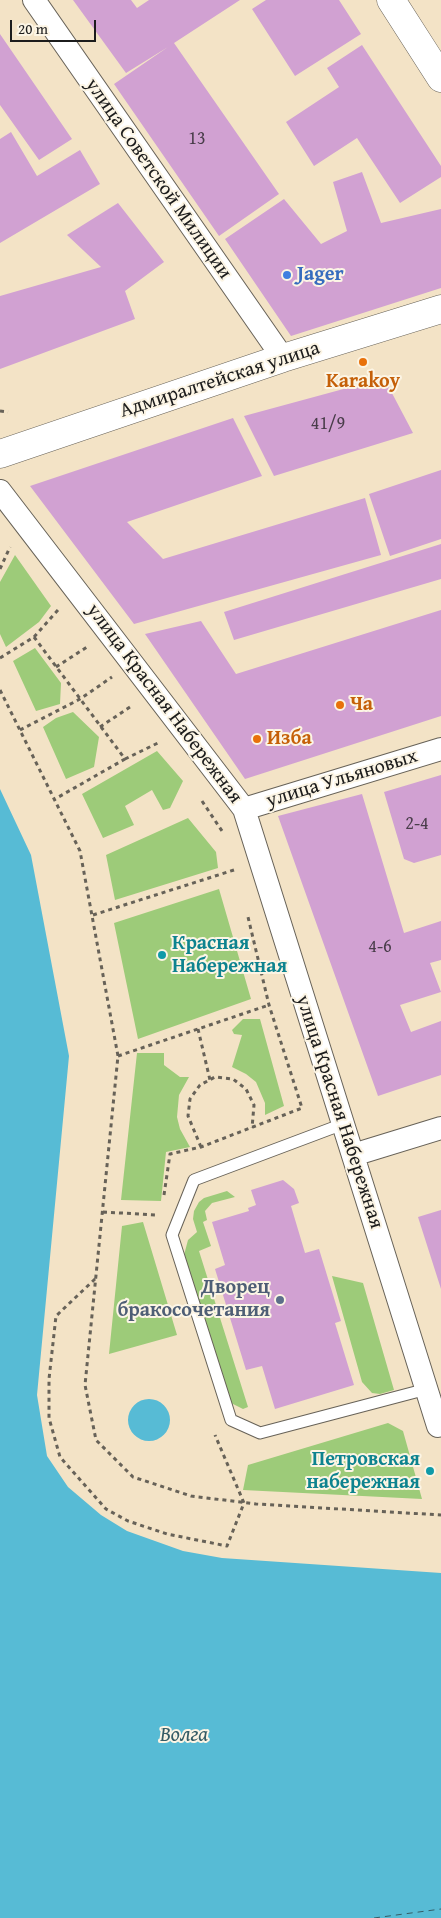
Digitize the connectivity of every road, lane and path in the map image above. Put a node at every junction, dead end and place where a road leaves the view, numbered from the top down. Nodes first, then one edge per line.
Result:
1 (34, 0) edge
2 (391, 0) edge
3 (441, 78) edge
4 (441, 309) edge
5 (283, 358) junction
6 (0, 411) edge
7 (8, 412) dead end
8 (0, 454) edge
9 (0, 491) edge
10 (17, 549) dead end
11 (0, 569) edge
12 (62, 605) dead end
13 (34, 637) junction
14 (91, 644) dead end
15 (0, 658) edge
16 (56, 667) junction
17 (108, 668) dead end
18 (114, 676) junction
19 (120, 683) dead end
20 (0, 690) edge
21 (130, 697) dead end
22 (80, 699) junction
23 (100, 727) junction
24 (20, 730) junction
25 (163, 740) dead end
26 (441, 749) edge
27 (125, 760) junction
28 (200, 797) dead end
29 (55, 799) junction
30 (244, 809) junction
31 (226, 837) dead end
32 (235, 861) dead end
33 (237, 869) junction
34 (240, 879) dead end
35 (246, 908) dead end
36 (92, 915) junction
37 (269, 1005) junction
38 (198, 1029) junction
39 (118, 1056) junction
40 (210, 1080) junction
41 (342, 1124) junction
42 (252, 1128) junction
43 (441, 1128) edge
44 (201, 1147) junction
45 (353, 1155) junction
46 (164, 1198) dead end
47 (103, 1212) junction
48 (161, 1215) dead end
49 (96, 1279) junction
50 (427, 1390) junction
51 (438, 1426) dead end
52 (244, 1503) junction
53 (441, 1515) edge

1 - 5 street, улица Советской Милиции
2 - 3 main road
4 - 5 main road, Адмиралтейская улица
5 - 8 main road, Адмиралтейская улица
6 - 7 path
9 - 30 street, улица Красная Набережная
10 - 11 path
12 - 13 path
13 - 15 path
13 - 16 path
14 - 16 path
16 - 22 path
17 - 18 path
18 - 19 path
18 - 22 path
20 - 24 path
21 - 23 path
22 - 23 path
22 - 24 path
23 - 27 path
24 - 29 path
25 - 27 path
26 - 30 street, улица Ульяновых
27 - 29 path
28 - 31 path
29 - 36 path
30 - 41 street, улица Красная Набережная
32 - 33 path
33 - 34 path
33 - 36 path
35 - 37 path
36 - 39 path
37 - 38 path
37 - 42 path
38 - 39 path
38 - 40 path
39 - 47 path
40 - 42 path
40 - 44 path
41 - 45 street, улица Красная Набережная
41 - 50 lane
42 - 44 path
43 - 45 street
44 - 46 path
45 - 50 street, улица Красная Набережная
47 - 48 path
47 - 49 path
49 - 52 path
49 - 52 path
50 - 51 street, улица Красная Набережная
52 - 53 path

